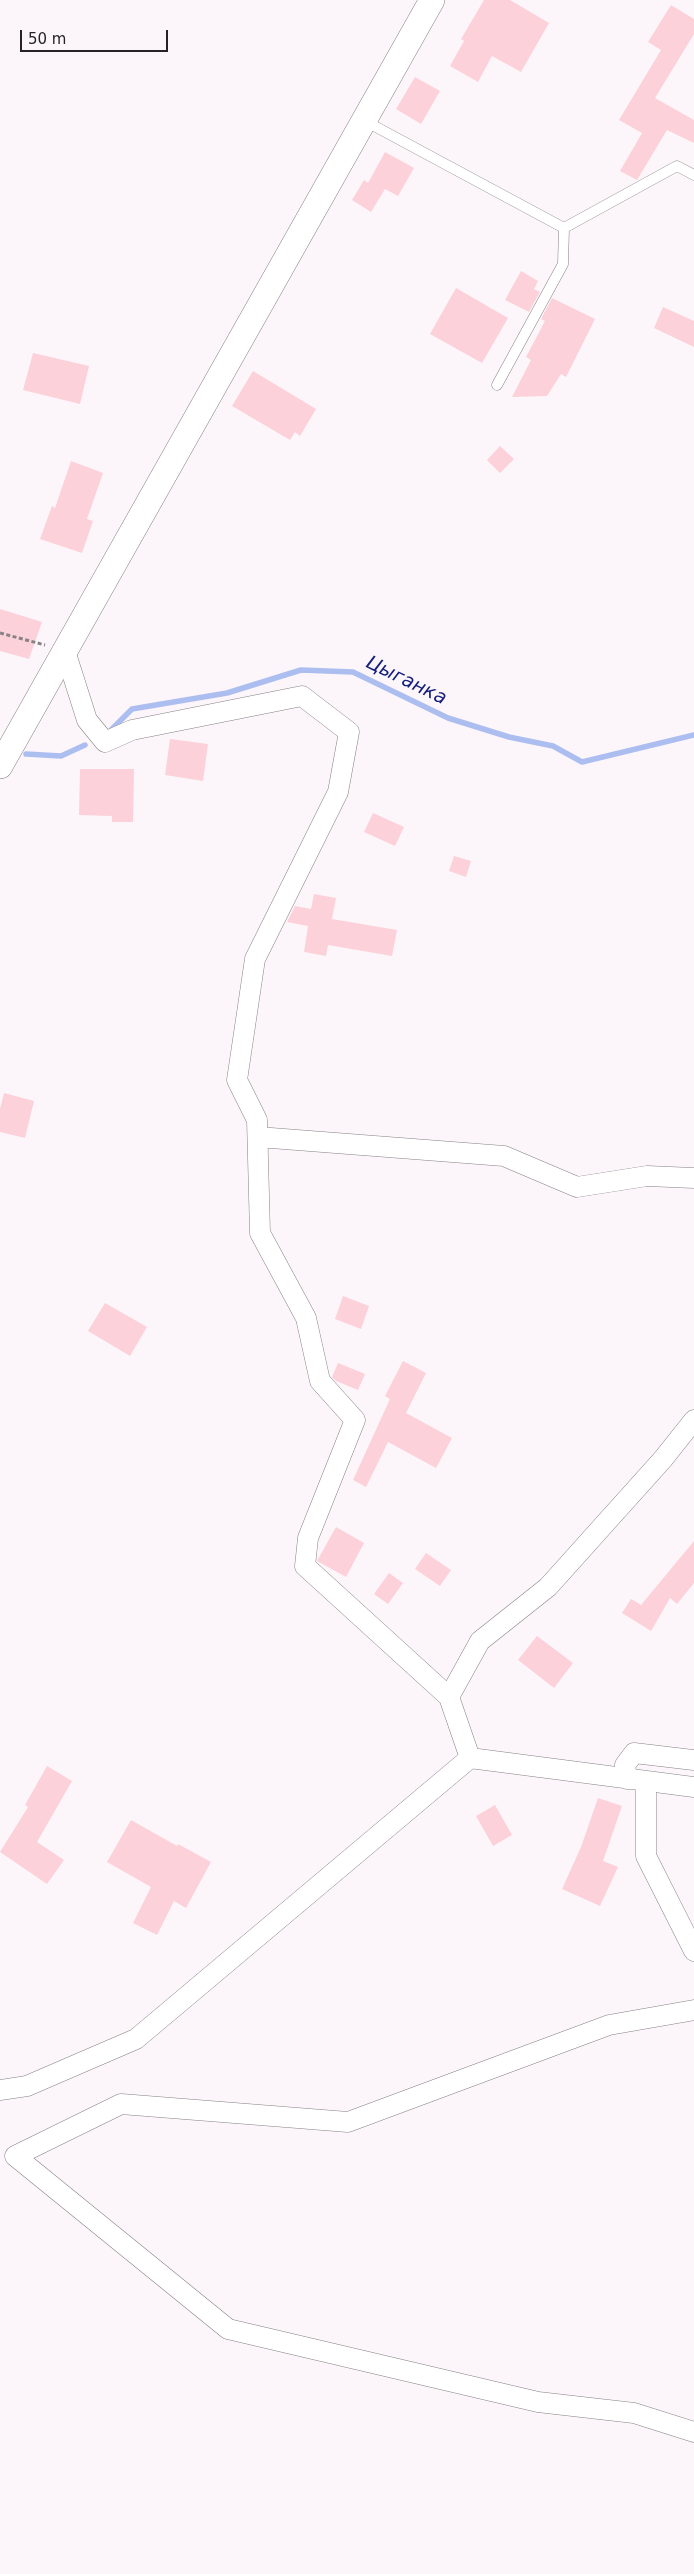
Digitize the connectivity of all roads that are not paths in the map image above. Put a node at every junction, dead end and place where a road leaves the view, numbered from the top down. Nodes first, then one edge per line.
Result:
1 (432, 0) edge
2 (364, 121) junction
3 (694, 175) edge
4 (564, 228) junction
5 (497, 386) dead end
6 (65, 651) junction
7 (0, 766) edge
8 (258, 1137) junction
9 (694, 1178) edge
10 (694, 1420) edge
11 (449, 1697) junction
12 (470, 1758) junction
13 (694, 1760) edge
14 (637, 1780) junction
15 (694, 1787) edge
16 (694, 1951) edge
17 (694, 2010) edge
18 (0, 2090) edge
19 (694, 2432) edge

1 - 2 street
2 - 4 lane
2 - 6 street
3 - 4 lane
4 - 5 lane
6 - 7 street
6 - 8 street
8 - 9 street
8 - 11 street
10 - 11 street
11 - 12 street
12 - 14 street
12 - 18 street
13 - 14 street
14 - 15 street
14 - 16 street
17 - 19 street

